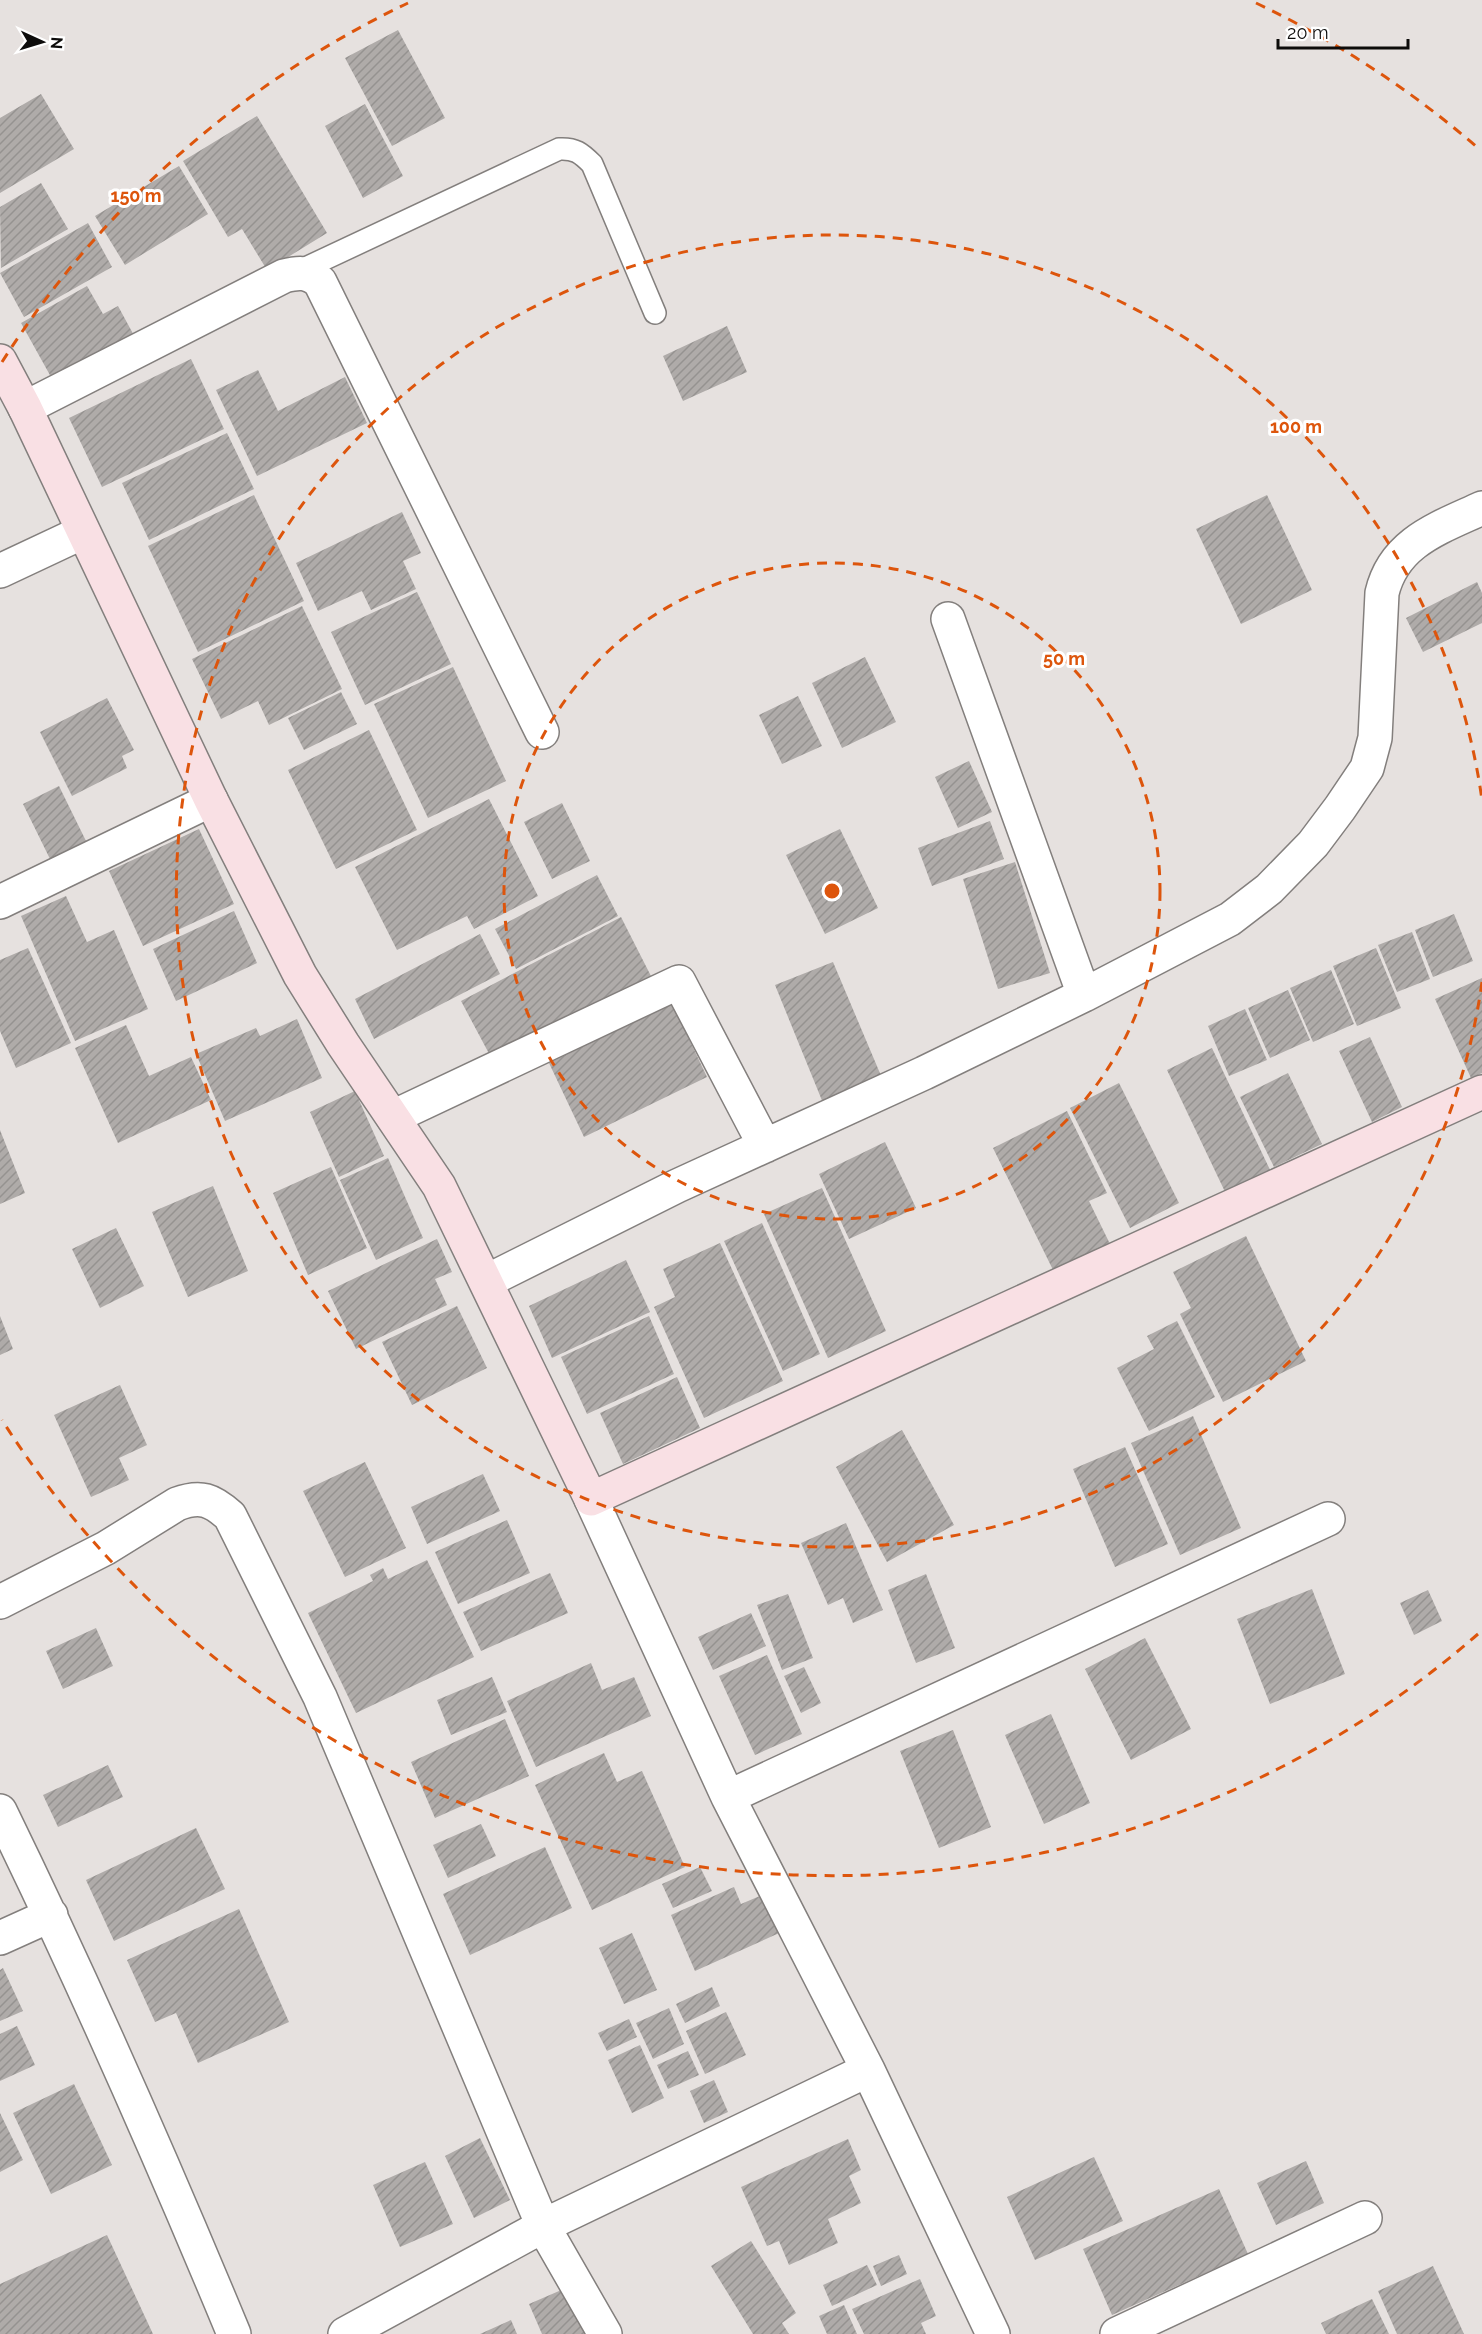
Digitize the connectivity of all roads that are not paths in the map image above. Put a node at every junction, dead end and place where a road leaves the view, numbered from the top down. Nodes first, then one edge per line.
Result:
1 (295, 274) junction
2 (655, 313) dead end
3 (0, 361) edge
4 (25, 408) junction
5 (1482, 508) edge
6 (83, 532) junction
7 (0, 570) edge
8 (948, 619) dead end
9 (542, 732) dead end
10 (211, 800) junction
11 (0, 902) edge
12 (1084, 995) junction
13 (1482, 1092) edge
14 (393, 1118) junction
15 (765, 1146) junction
16 (487, 1281) junction
17 (591, 1499) junction
18 (1328, 1519) dead end
19 (0, 1602) edge
20 (728, 1797) junction
21 (0, 1811) edge
22 (51, 1915) junction
23 (0, 1938) edge
24 (868, 2070) junction
25 (1365, 2218) dead end
26 (543, 2226) junction
27 (234, 2334) edge
28 (345, 2334) edge
29 (605, 2334) edge
30 (993, 2334) edge
31 (1117, 2334) edge

1 - 2 lane
1 - 4 street
1 - 9 street
3 - 4 street
4 - 6 street
5 - 12 street
6 - 7 street
6 - 10 street
8 - 12 street
10 - 11 street
10 - 14 street
12 - 15 street
13 - 17 street
14 - 15 street
14 - 16 street
15 - 16 street
16 - 17 street
17 - 20 street
18 - 20 street
19 - 26 street
20 - 24 street
21 - 22 street
22 - 23 street
22 - 27 street
24 - 26 street
24 - 30 street
25 - 31 street
26 - 28 street
26 - 29 street

